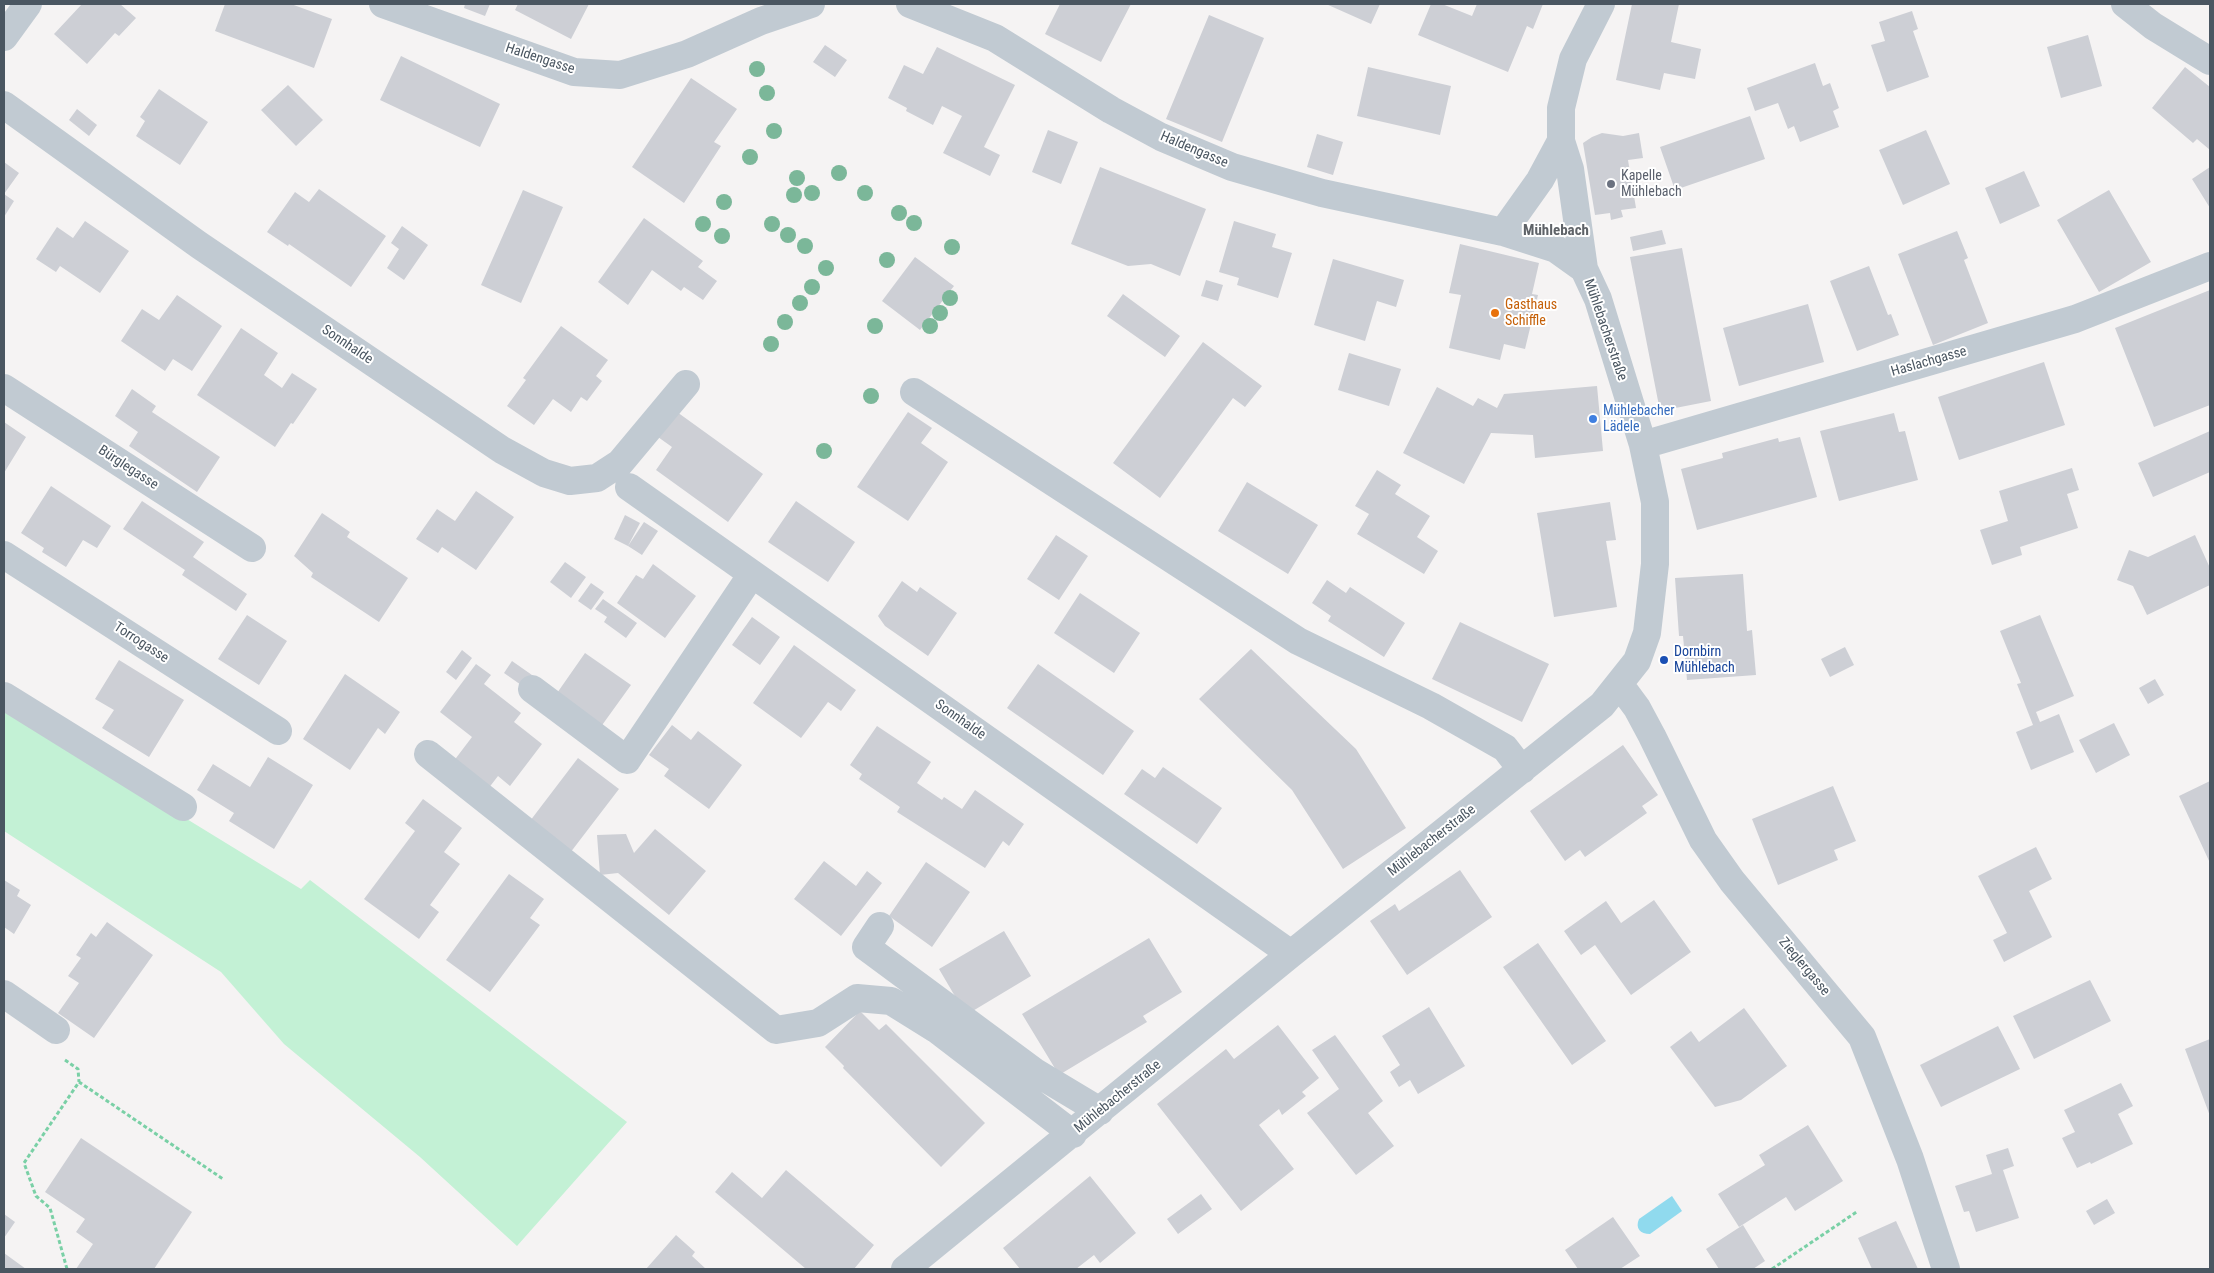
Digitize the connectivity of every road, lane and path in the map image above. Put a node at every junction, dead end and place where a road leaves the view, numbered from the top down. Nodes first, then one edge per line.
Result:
1 (28, 4) edge
2 (383, 4) edge
3 (811, 4) edge
4 (910, 4) edge
5 (1601, 4) edge
6 (2125, 4) edge
7 (4, 37) edge
8 (2210, 61) edge
9 (4, 105) edge
10 (1561, 141) junction
11 (1503, 232) junction
12 (2210, 266) edge
13 (1584, 270) junction
14 (686, 384) dead end
15 (4, 388) edge
16 (914, 392) dead end
17 (1644, 445) junction
18 (629, 487) dead end
19 (252, 548) dead end
20 (4, 555) edge
21 (752, 574) junction
22 (1620, 685) junction
23 (532, 690) dead end
24 (4, 696) edge
25 (278, 731) dead end
26 (428, 754) dead end
27 (1522, 770) junction
28 (183, 807) dead end
29 (880, 926) dead end
30 (1291, 954) junction
31 (4, 994) edge
32 (56, 1030) dead end
33 (1100, 1111) junction
34 (1073, 1134) junction
35 (223, 1179) dead end
36 (1858, 1211) dead end
37 (67, 1269) edge
38 (905, 1269) edge
39 (1772, 1269) edge
40 (1946, 1269) edge

1 - 7 street
2 - 3 street, Haldengasse
4 - 11 street, Haldengasse
5 - 10 street, Mühlebacherstraße
6 - 8 street
9 - 14 street, Sonnhalde
10 - 11 street, Mühlebacherstraße
10 - 13 street, Mühlebacherstraße
11 - 13 street, Mühlebacherstraße
12 - 17 street, Haslachgasse
13 - 17 street, Mühlebacherstraße
15 - 19 street, Bürglegasse
16 - 27 street
17 - 22 street, Mühlebacherstraße
18 - 21 street, Sonnhalde
20 - 25 street, Torrogasse
21 - 23 street
21 - 30 street, Sonnhalde
22 - 27 street, Mühlebacherstraße
22 - 40 street, Zieglergasse
24 - 28 street
26 - 34 street
27 - 30 street, Mühlebacherstraße
29 - 33 street
30 - 33 street, Mühlebacherstraße
31 - 32 street
33 - 34 street, Mühlebacherstraße
34 - 38 street, Mühlebacherstraße
35 - 37 path
36 - 39 path

